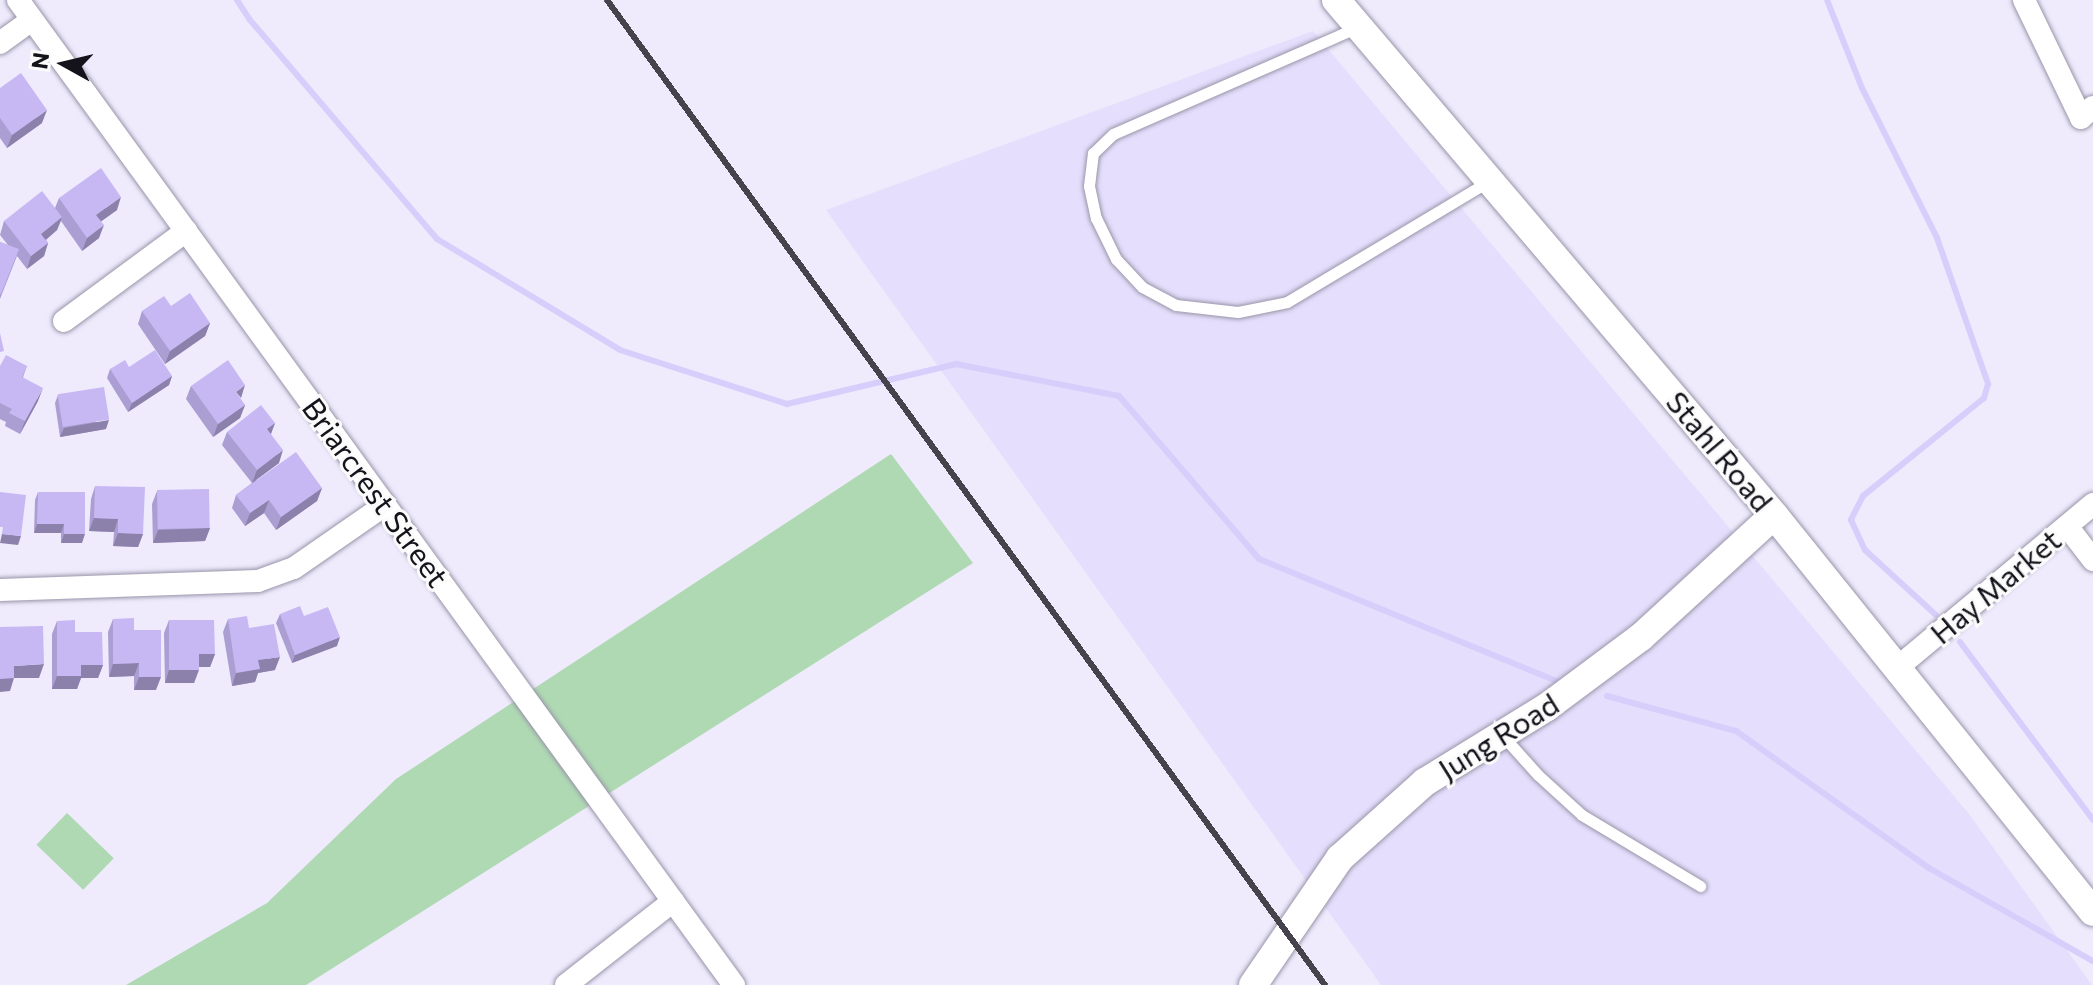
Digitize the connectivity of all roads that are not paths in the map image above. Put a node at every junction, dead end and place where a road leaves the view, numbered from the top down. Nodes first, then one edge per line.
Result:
1 (18, 0) edge
2 (1336, 0) edge
3 (2024, 0) edge
4 (32, 20) junction
5 (1359, 27) junction
6 (0, 43) edge
7 (2087, 112) edge
8 (1490, 181) junction
9 (186, 231) junction
10 (64, 321) dead end
11 (2093, 504) edge
12 (385, 505) junction
13 (1774, 515) junction
14 (2067, 526) junction
15 (2093, 560) edge
16 (0, 590) edge
17 (1897, 668) junction
18 (1503, 735) junction
19 (1700, 886) dead end
20 (673, 901) junction
21 (2093, 912) edge
22 (566, 985) edge
23 (734, 985) edge
24 (1253, 985) edge

1 - 4 street, Briarcrest Street
2 - 5 street, Stahl Road
3 - 7 street
4 - 6 street
4 - 9 street, Briarcrest Street
5 - 8 street, Stahl Road
5 - 8 lane
8 - 13 street, Stahl Road
9 - 10 street
9 - 12 street, Briarcrest Street
11 - 14 street, Hay Market
12 - 16 street
12 - 20 street, Briarcrest Street
13 - 17 street, Stahl Road
13 - 18 street, Jung Road
14 - 15 street
14 - 17 street, Hay Market
17 - 21 street, Stahl Road
18 - 19 lane
18 - 24 street, Jung Road
20 - 22 street
20 - 23 street, Briarcrest Street

